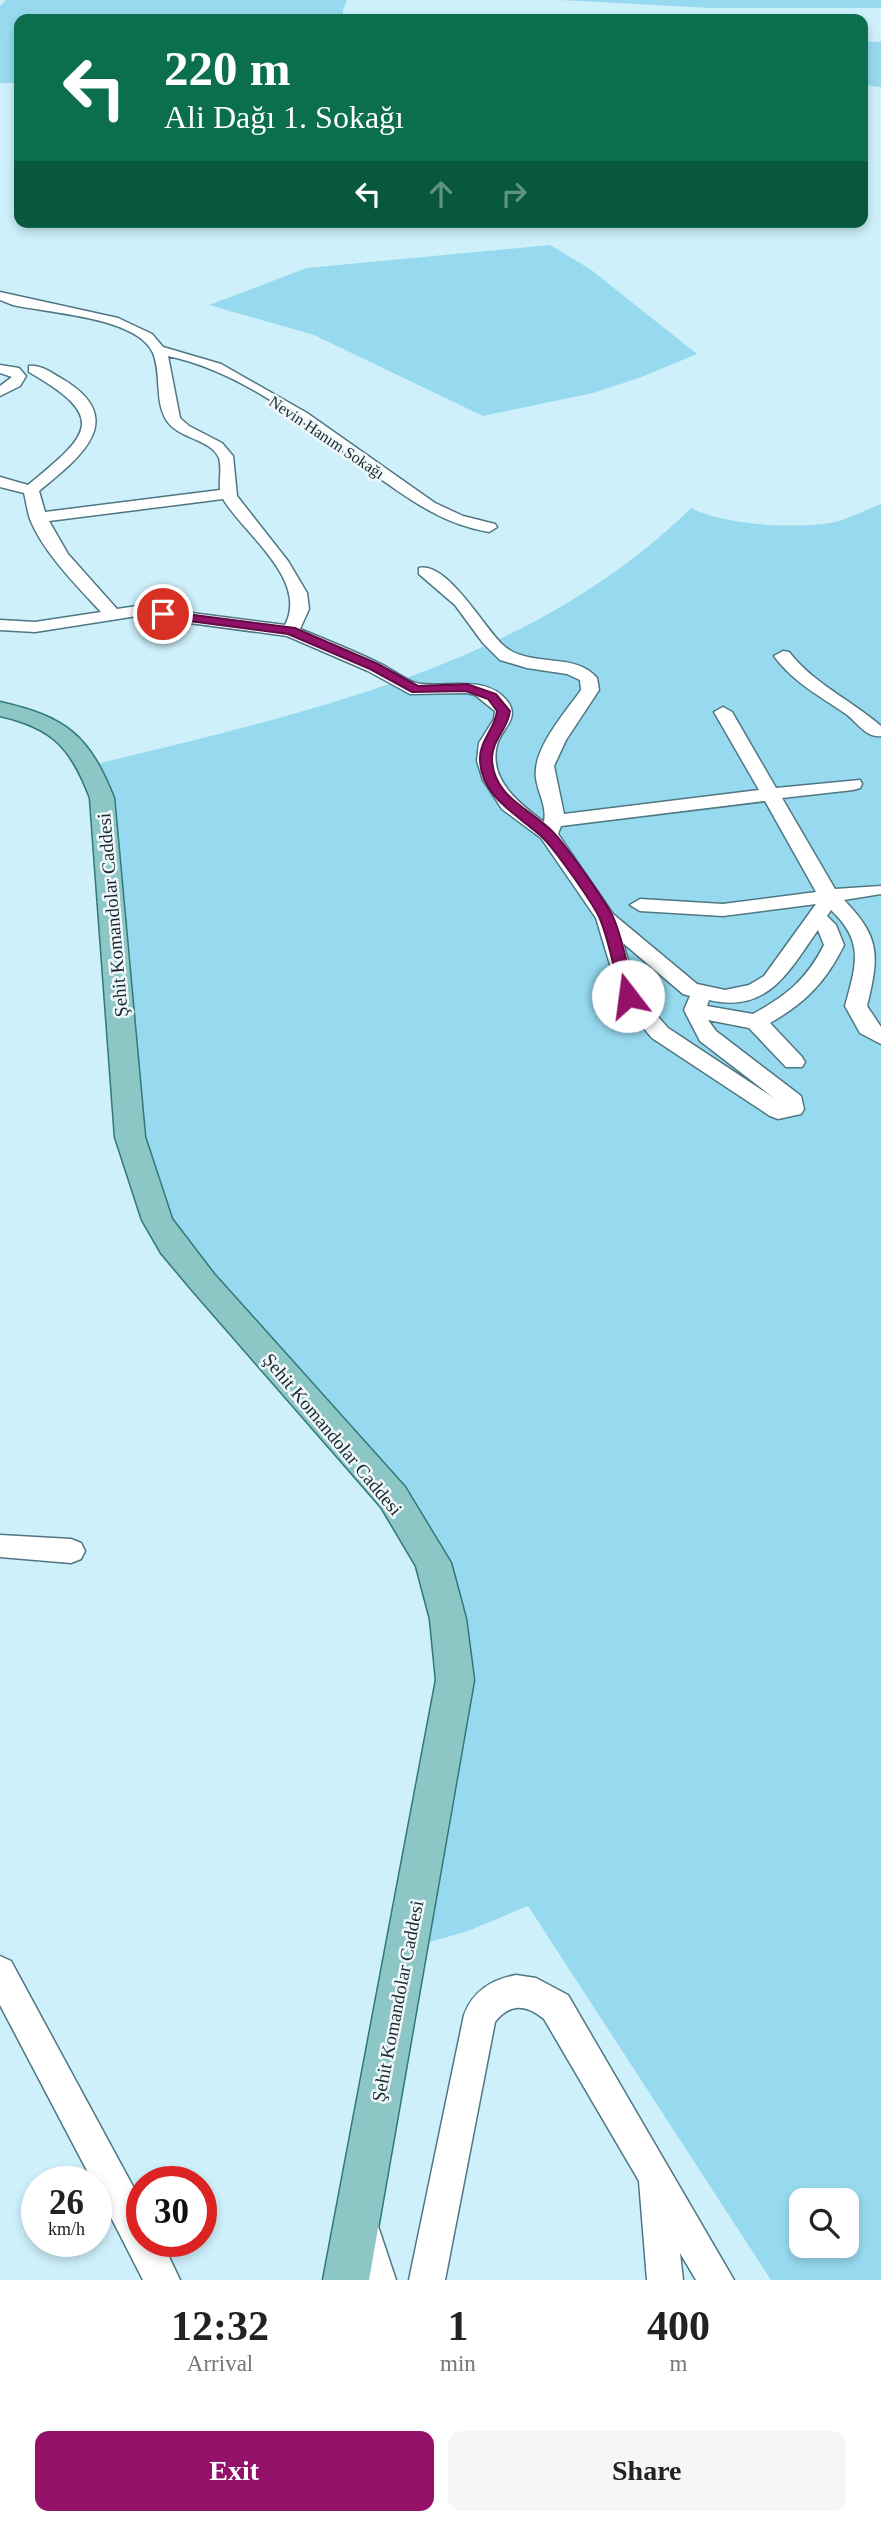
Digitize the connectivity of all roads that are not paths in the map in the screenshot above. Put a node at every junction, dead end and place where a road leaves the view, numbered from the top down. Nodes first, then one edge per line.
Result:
1 (0, 296) edge
2 (162, 351) junction
3 (2, 369) edge
4 (34, 369) dead end
5 (0, 392) edge
6 (0, 482) edge
7 (31, 489) junction
8 (228, 495) junction
9 (37, 518) junction
10 (489, 527) dead end
11 (425, 571) dead end
12 (111, 614) junction
13 (0, 625) edge
14 (291, 631) junction
15 (783, 656) dead end
16 (0, 709) edge
17 (723, 712) dead end
18 (879, 737) edge
19 (853, 784) dead end
20 (770, 793) junction
21 (552, 828) junction
22 (874, 890) dead end
23 (830, 898) junction
24 (640, 905) dead end
25 (816, 917) junction
26 (607, 918) junction
27 (698, 1002) junction
28 (756, 1022) junction
29 (881, 1037) edge
30 (794, 1062) dead end
31 (0, 1546) edge
32 (71, 1550) dead end
33 (0, 1972) edge
34 (656, 2177) junction
35 (126, 2208) edge
36 (357, 2213) junction
37 (151, 2257) edge
38 (162, 2280) edge
39 (346, 2280) edge
40 (378, 2280) edge
41 (427, 2280) edge
42 (665, 2280) edge
43 (716, 2280) edge

1 - 2 street
2 - 8 street
2 - 10 street, Nevin Hanım Sokağı
3 - 5 street
4 - 7 street
6 - 7 street
7 - 9 street
8 - 9 street
8 - 14 street
9 - 12 street
11 - 21 street
12 - 13 street
12 - 14 street
14 - 21 street
15 - 18 street
16 - 36 main road, Şehit Komandolar Caddesi
17 - 20 street
19 - 20 street
20 - 21 street
20 - 23 street
21 - 26 street
22 - 23 street
23 - 24 street
23 - 25 street
23 - 29 street
25 - 27 street
25 - 28 street
26 - 27 street
26 - 27 street
27 - 28 street
28 - 30 street
31 - 32 street
33 - 35 street
34 - 41 street
34 - 42 street
34 - 43 street
36 - 39 main road, Şehit Komandolar Caddesi
36 - 40 street
37 - 38 street

